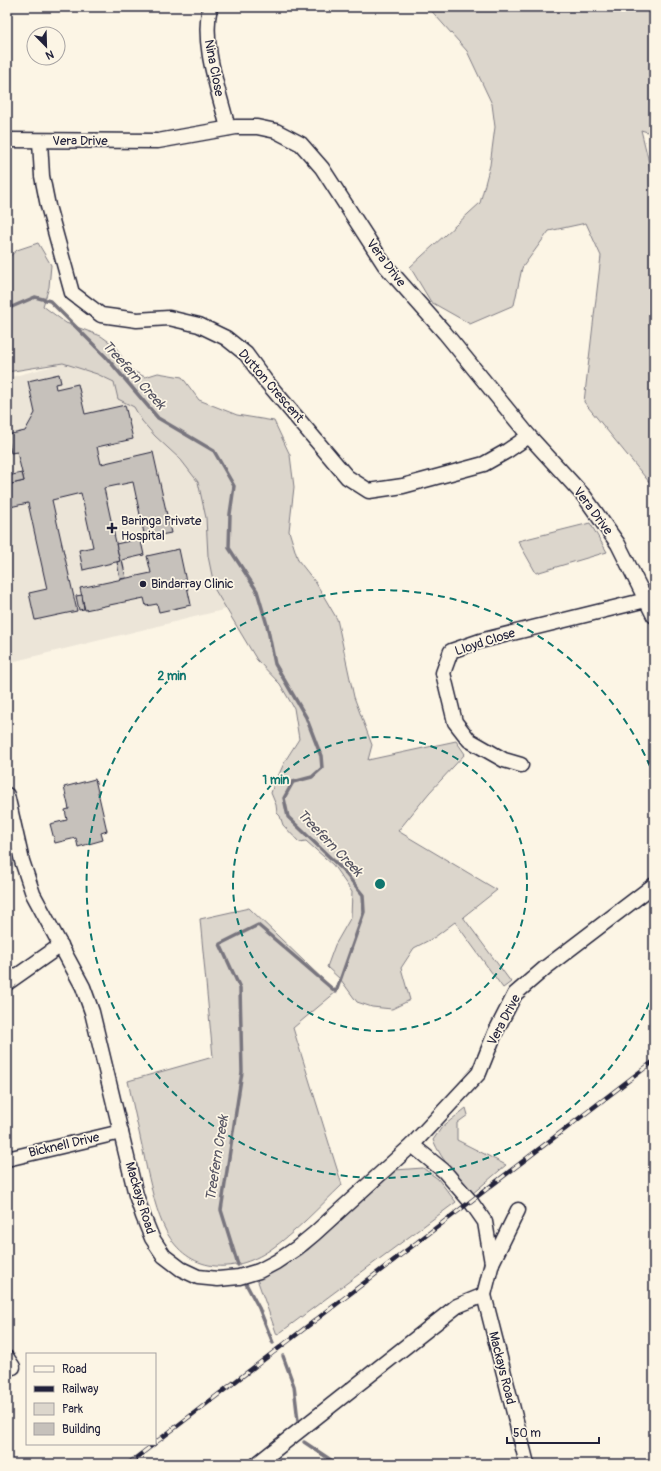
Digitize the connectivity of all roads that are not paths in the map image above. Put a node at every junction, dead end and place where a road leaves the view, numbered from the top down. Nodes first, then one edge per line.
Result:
1 (210, 7) edge
2 (228, 128) junction
3 (7, 140) edge
4 (40, 141) junction
5 (529, 436) junction
6 (646, 600) junction
7 (654, 616) edge
8 (522, 766) dead end
9 (7, 795) edge
10 (654, 885) edge
11 (61, 945) junction
12 (7, 983) edge
13 (121, 1132) junction
14 (412, 1144) junction
15 (7, 1159) edge
16 (518, 1210) dead end
17 (492, 1263) junction
18 (484, 1295) junction
19 (257, 1464) edge
20 (527, 1464) edge

1 - 2 street, Nina Close
2 - 4 street, Vera Drive
2 - 5 street, Vera Drive
3 - 4 street, Vera Drive
4 - 5 street, Dutton Crescent
5 - 6 street, Vera Drive
6 - 7 street, Vera Drive
6 - 8 street, Lloyd Close
9 - 11 street, Mackays Road
10 - 14 street, Vera Drive
11 - 12 street
11 - 13 street, Mackays Road
13 - 14 street, Mackays Road
13 - 15 street, Bicknell Drive
14 - 17 street, Mackays Road
16 - 17 street
17 - 18 street, Mackays Road
18 - 19 street
18 - 20 street, Mackays Road

